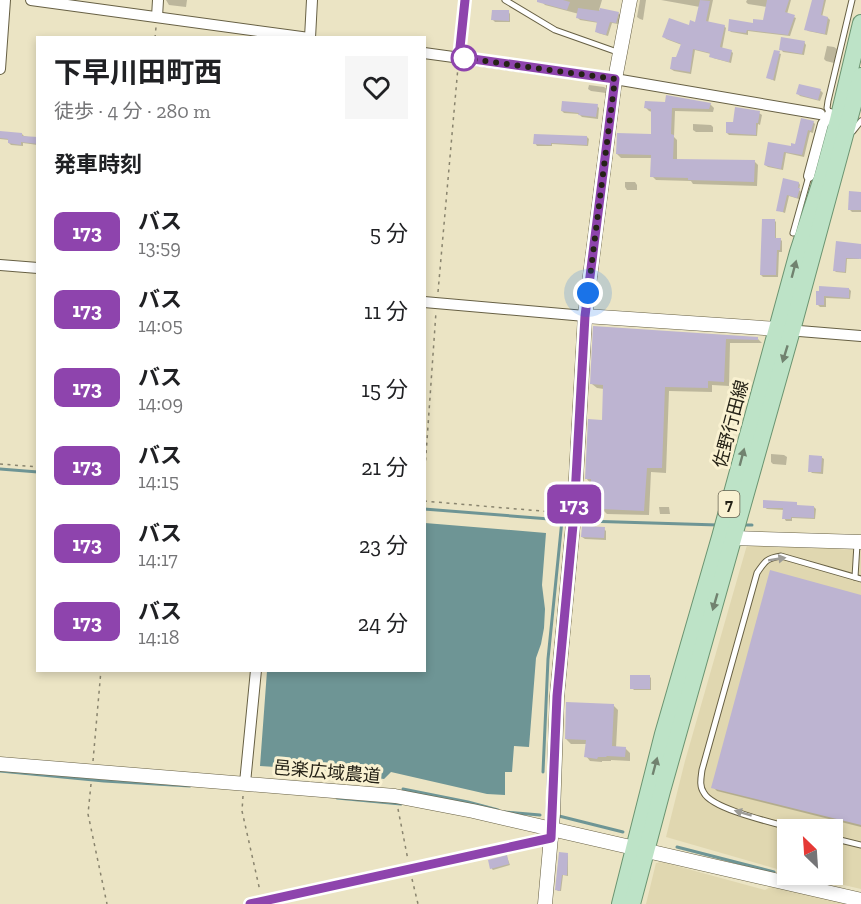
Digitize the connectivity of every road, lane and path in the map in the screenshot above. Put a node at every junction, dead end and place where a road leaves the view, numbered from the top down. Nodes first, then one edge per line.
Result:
1 (5, 0) edge
2 (31, 0) edge
3 (159, 0) edge
4 (312, 0) edge
5 (465, 0) edge
6 (504, 0) edge
7 (630, 0) edge
8 (852, 0) edge
9 (157, 17) junction
10 (861, 23) edge
11 (295, 36) edge
12 (310, 36) edge
13 (426, 53) edge
14 (621, 53) junction
15 (459, 57) junction
16 (0, 69) edge
17 (861, 76) edge
18 (615, 79) junction
19 (832, 120) junction
20 (861, 121) edge
21 (809, 176) joint
22 (793, 233) dead end
23 (0, 265) edge
24 (36, 268) edge
25 (426, 302) edge
26 (436, 304) junction
27 (585, 316) junction
28 (785, 329) junction
29 (861, 336) edge
30 (426, 453) edge
31 (0, 464) edge
32 (36, 467) edge
33 (426, 501) edge
34 (574, 514) junction
35 (733, 538) junction
36 (859, 542) edge
37 (858, 578) edge
38 (101, 672) edge
39 (256, 672) edge
40 (0, 764) edge
41 (91, 777) junction
42 (244, 788) junction
43 (395, 796) junction
44 (777, 823) edge
45 (551, 834) junction
46 (843, 840) edge
47 (861, 844) edge
48 (641, 849) junction
49 (410, 870) junction
50 (777, 876) edge
51 (810, 885) edge
52 (861, 900) edge
53 (262, 901) junction
54 (107, 904) edge
55 (250, 904) edge
56 (418, 904) edge
57 (545, 904) edge
58 (620, 904) edge
59 (632, 904) edge

1 - 16 street
2 - 9 street
3 - 9 street
4 - 12 street
5 - 15 street
6 - 14 lane
7 - 14 street
8 - 19 lane
9 - 11 street
10 - 19 main road, 佐野行田線 / 7
13 - 15 street
14 - 18 street
15 - 18 street
15 - 26 path
17 - 19 main road, 佐野行田線 / 7
18 - 19 street
18 - 27 street
19 - 20 lane
19 - 21 street
19 - 28 main road, 佐野行田線 / 7
21 - 22 lane
23 - 24 street
25 - 26 street
26 - 27 street
26 - 30 path
27 - 28 street
27 - 34 street
28 - 29 street
28 -> 35 main road, 佐野行田線 / 7
48 -> 28 main road, 佐野行田線 / 7
31 - 32 path
33 - 34 path
34 - 45 street
35 - 36 street
35 -> 48 main road, 佐野行田線 / 7
36 - 37 lane
44 -> 37 lane
38 - 41 path
39 - 42 street
40 - 41 street, 邑楽広域農道
41 - 42 street, 邑楽広域農道
41 - 54 path
42 - 43 street, 邑楽広域農道
42 - 53 path
43 - 45 street, 邑楽広域農道
43 - 49 path
45 - 48 street, 邑楽広域農道
45 - 49 street
45 - 57 street
46 - 47 lane
48 - 50 street, 邑楽広域農道
48 - 58 main road, 佐野行田線 / 7
48 - 59 main road, 佐野行田線 / 7
49 - 53 street
49 - 56 path
51 - 52 street, 邑楽広域農道
53 - 55 street

